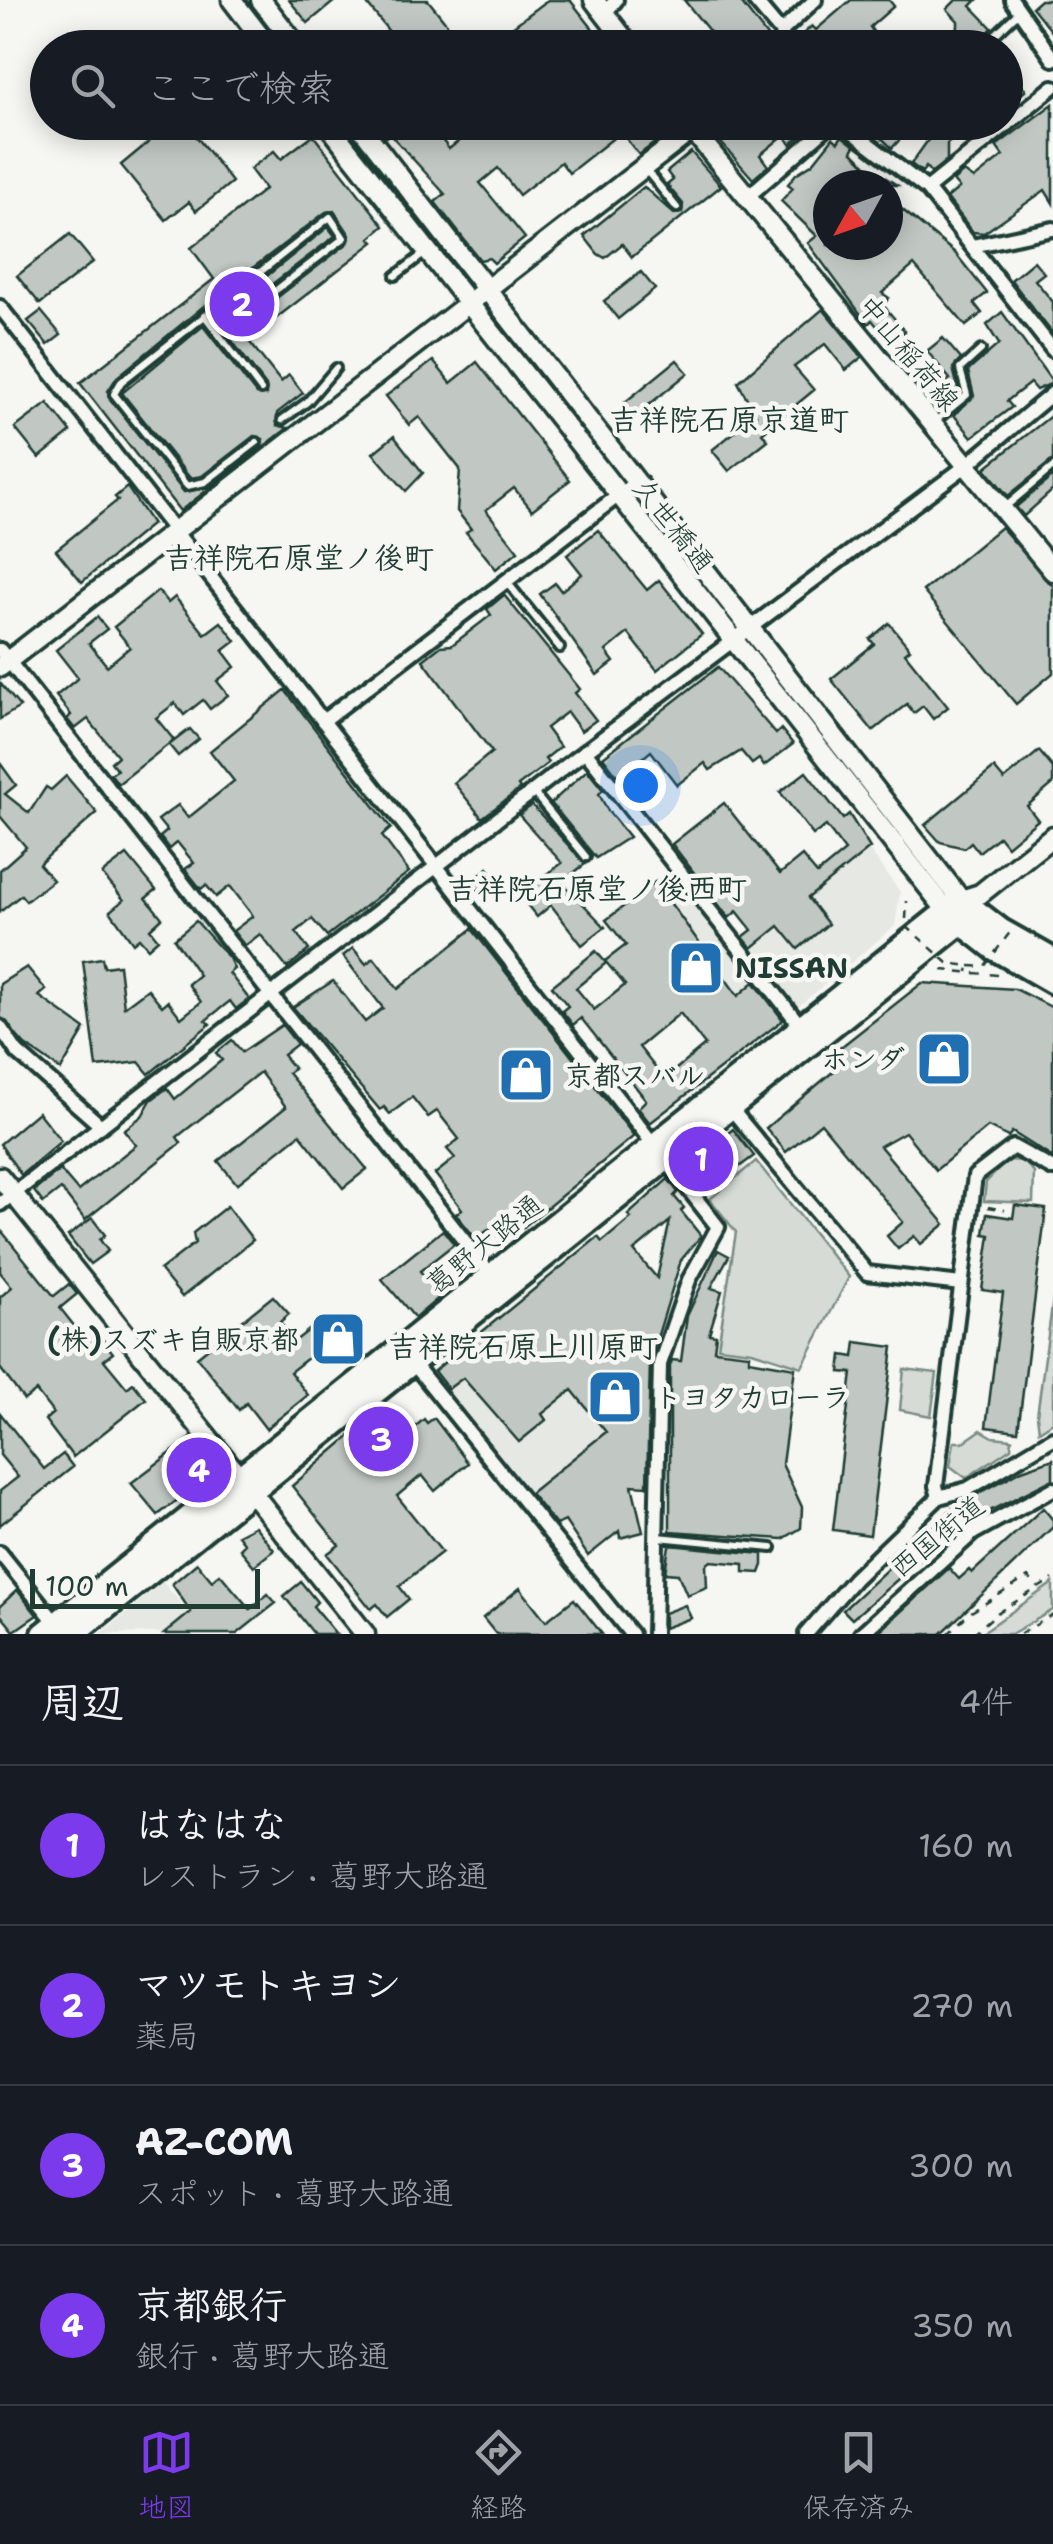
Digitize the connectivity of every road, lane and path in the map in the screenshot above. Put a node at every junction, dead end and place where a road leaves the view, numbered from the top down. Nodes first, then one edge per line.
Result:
1 (232, 0) edge
2 (261, 0) edge
3 (754, 0) edge
4 (815, 0) edge
5 (1016, 3) edge
6 (605, 4) edge
7 (254, 30) edge
8 (284, 30) edge
9 (620, 30) edge
10 (778, 30) edge
11 (782, 30) edge
12 (994, 30) edge
13 (1053, 59) edge
14 (1053, 87) edge
15 (1023, 111) edge
16 (340, 140) edge
17 (371, 140) edge
18 (674, 140) edge
19 (700, 140) edge
20 (815, 140) edge
21 (860, 140) edge
22 (988, 140) edge
23 (644, 167) junction
24 (927, 189) junction
25 (746, 198) junction
26 (676, 208) dead end
27 (1053, 228) edge
28 (972, 246) junction
29 (426, 252) junction
30 (395, 276) dead end
31 (487, 290) junction
32 (226, 298) junction
33 (467, 306) junction
34 (0, 307) edge
35 (204, 315) junction
36 (981, 350) dead end
37 (1053, 350) edge
38 (336, 368) dead end
39 (261, 390) dead end
40 (1053, 393) edge
41 (282, 420) dead end
42 (933, 423) junction
43 (257, 442) dead end
44 (967, 465) junction
45 (1053, 467) edge
46 (636, 482) junction
47 (617, 496) junction
48 (1003, 508) junction
49 (178, 532) junction
50 (1053, 571) edge
51 (506, 581) junction
52 (749, 628) junction
53 (730, 641) junction
54 (560, 648) dead end
55 (3, 659) edge
56 (323, 721) junction
57 (586, 752) junction
58 (533, 792) junction
59 (1053, 836) edge
60 (586, 858) dead end
61 (435, 867) junction
62 (907, 901) dead end
63 (965, 908) junction
64 (1014, 926) dead end
65 (1053, 960) edge
66 (968, 969) junction
67 (942, 970) dead end
68 (997, 974) dead end
69 (1053, 982) edge
70 (269, 997) junction
71 (0, 1027) edge
72 (808, 1035) junction
73 (725, 1101) junction
74 (100, 1126) junction
75 (661, 1152) junction
76 (1053, 1170) edge
77 (0, 1177) edge
78 (7, 1199) edge
79 (971, 1205) junction
80 (1005, 1210) dead end
81 (497, 1283) junction
82 (961, 1284) junction
83 (407, 1356) junction
84 (1053, 1438) edge
85 (245, 1484) junction
86 (1053, 1490) edge
87 (939, 1498) junction
88 (658, 1538) junction
89 (772, 1548) dead end
90 (0, 1553) edge
91 (1053, 1579) edge
92 (1038, 1587) junction
93 (1053, 1615) edge
94 (60, 1632) edge
95 (365, 1634) edge
96 (631, 1634) edge
97 (654, 1634) edge
98 (806, 1634) edge
99 (860, 1634) edge
100 (948, 1634) edge
101 (973, 1634) edge
102 (1020, 1634) edge

1 - 7 street
2 - 8 street
3 - 10 street
4 - 11 street
5 - 12 lane
5 - 13 street
6 - 9 street
14 - 15 street
16 - 29 street, 久世橋通
17 - 31 street, 久世橋通
18 - 23 street
19 - 25 street, 中山稲荷線
20 - 25 street
21 - 24 street
22 - 24 street
23 - 26 lane
23 - 31 street
24 - 28 street
25 - 42 street, 中山稲荷線
27 - 28 street
28 - 37 street
29 - 30 lane
29 - 33 street, 久世橋通
31 - 33 street
31 - 46 street, 久世橋通
32 - 32 lane
32 - 35 lane
33 - 47 street, 久世橋通
33 - 49 street
34 - 49 street
35 - 39 lane
35 - 43 lane
36 - 42 lane
38 - 41 lane
40 - 44 street
42 - 44 street, 中山稲荷線
44 - 48 street, 中山稲荷線
44 - 52 street
45 - 48 lane
46 - 47 street
46 - 52 street, 久世橋通
47 - 51 street
47 - 53 street, 久世橋通
48 - 50 street, 中山稲荷線
49 - 55 street
49 - 56 street
51 - 54 lane
51 - 56 street
52 - 53 street
52 - 63 street, 久世橋通
53 - 57 street
53 - 63 street, 久世橋通
55 - 70 street
56 - 61 street
57 - 58 street
57 - 72 street
58 - 60 lane
58 - 61 street
59 - 63 street
61 - 70 street
61 - 75 street
62 - 66 path, bridge
63 - 65 highway
63 - 69 highway
63 - 72 highway, 葛野大路通
64 - 66 path, bridge
66 - 67 path, bridge
66 - 68 path, bridge
70 - 74 street
70 - 81 street
71 - 74 street
72 - 73 highway, 葛野大路通
73 - 75 highway, 葛野大路通
73 - 82 street
74 - 78 street
75 - 81 highway, 葛野大路通
75 - 88 street
76 - 79 street
77 - 78 street
78 - 85 street
79 - 80 path
79 - 82 street
81 - 83 highway, 葛野大路通
82 - 87 street
83 - 85 highway, 葛野大路通
83 - 96 street
84 - 87 street
85 - 94 highway, 葛野大路通
85 - 95 street
86 - 99 street, 西国街道
87 - 98 street
88 - 89 lane
88 - 97 street
90 - 94 street
91 - 92 path
92 - 100 path
92 - 101 path
93 - 102 path

